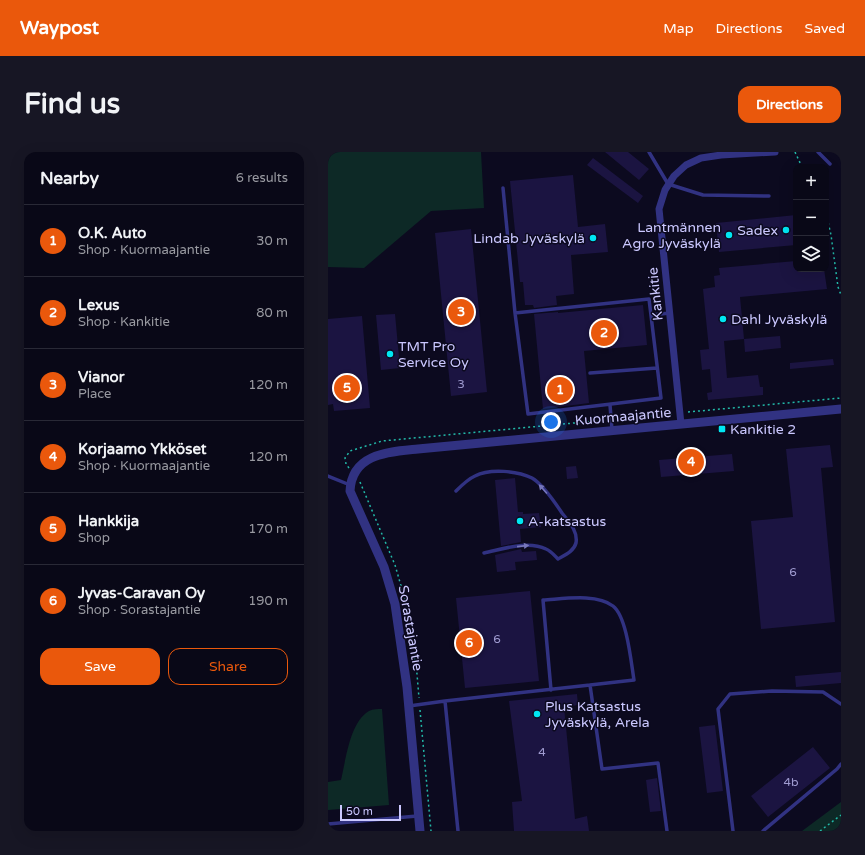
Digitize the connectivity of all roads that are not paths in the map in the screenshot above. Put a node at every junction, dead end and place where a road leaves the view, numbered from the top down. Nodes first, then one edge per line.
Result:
1 (649, 152) edge
2 (775, 152) edge
3 (818, 152) edge
4 (721, 154) edge
5 (830, 164) dead end
6 (668, 184) junction
7 (503, 188) dead end
8 (769, 196) dead end
9 (515, 313) junction
10 (670, 313) junction
11 (651, 314) junction
12 (657, 368) junction
13 (590, 373) dead end
14 (610, 405) junction
15 (841, 409) edge
16 (681, 424) junction
17 (612, 431) junction
18 (328, 476) edge
19 (350, 485) junction
20 (456, 490) dead end
21 (484, 553) dead end
22 (590, 685) junction
23 (551, 690) junction
24 (445, 701) junction
25 (841, 704) edge
26 (408, 706) junction
27 (841, 764) edge
28 (419, 816) junction
29 (328, 824) edge
30 (420, 831) edge
31 (458, 831) edge
32 (667, 831) edge
33 (733, 831) edge
34 (763, 831) edge

1 - 6 lane
2 - 4 street, Kankitie
3 - 5 lane
4 - 6 street, Kankitie
6 - 8 lane
6 - 10 street, Kankitie
7 - 9 lane
9 - 11 lane
9 - 14 lane
10 - 11 lane
10 - 16 street, Kankitie
11 - 12 lane
12 - 13 lane
12 - 14 lane
14 - 17 lane
15 - 16 street, Kuormaajantie
16 - 17 street, Kuormaajantie
17 - 19 street, Kuormaajantie
18 - 19 lane
19 - 26 street, Sorastajantie
21 -> 20 lane
22 - 23 lane
22 - 23 lane
22 - 32 lane
23 - 24 lane
24 - 26 lane
24 - 31 lane
25 - 33 lane
26 - 28 street, Sorastajantie
27 - 34 lane
28 - 29 lane
28 - 30 street, Sorastajantie

